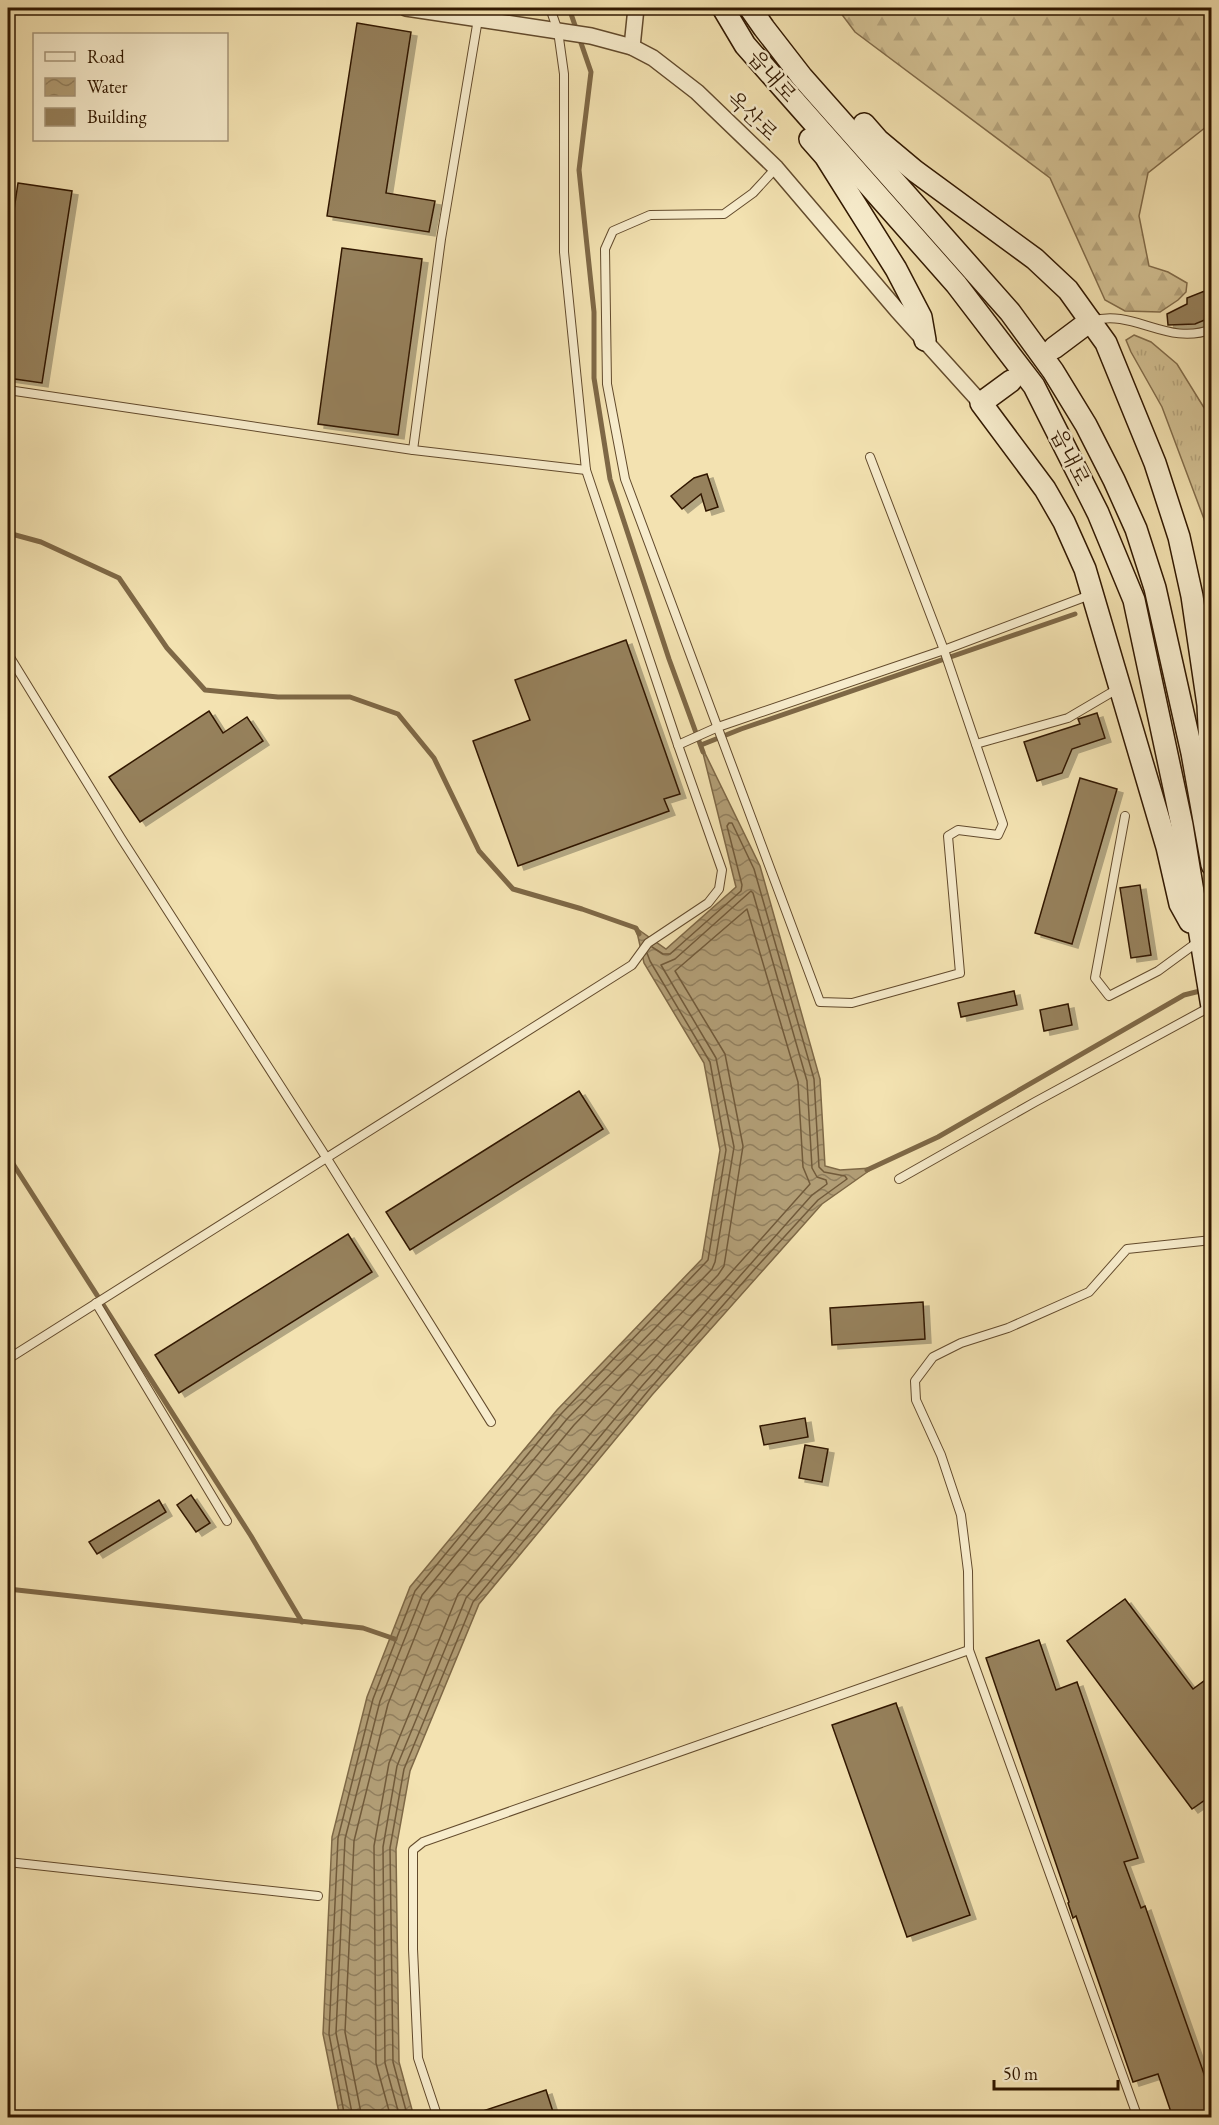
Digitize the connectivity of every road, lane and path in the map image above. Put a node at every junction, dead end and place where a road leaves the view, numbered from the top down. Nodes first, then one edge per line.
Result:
1 (406, 8) edge
2 (549, 8) edge
3 (636, 8) edge
4 (723, 8) edge
5 (750, 8) edge
6 (478, 18) junction
7 (558, 31) junction
8 (773, 40) junction
9 (745, 45) junction
10 (632, 47) junction
11 (776, 168) junction
12 (1090, 321) junction
13 (1212, 329) edge
14 (925, 340) junction
15 (1054, 348) dead end
16 (1011, 381) dead end
17 (8, 390) edge
18 (981, 403) junction
19 (413, 450) junction
20 (870, 457) dead end
21 (586, 470) junction
22 (1093, 594) junction
23 (944, 650) junction
24 (8, 654) edge
25 (1120, 687) junction
26 (718, 727) junction
27 (976, 744) junction
28 (678, 745) junction
29 (1212, 789) edge
30 (1125, 816) dead end
31 (1212, 865) edge
32 (1200, 940) junction
33 (1211, 1005) edge
34 (326, 1157) junction
35 (899, 1179) dead end
36 (1212, 1240) edge
37 (96, 1303) junction
38 (8, 1359) edge
39 (491, 1422) dead end
40 (227, 1521) dead end
41 (969, 1650) junction
42 (8, 1862) edge
43 (318, 1896) dead end
44 (438, 2118) edge
45 (1138, 2118) edge

1 - 6 street, 옥산로
2 - 7 lane
3 - 10 street
4 - 9 street, 읍내로
5 - 8 street, 읍내로
6 - 7 street, 옥산로
6 - 19 lane
7 - 10 street, 옥산로
7 - 21 lane
8 - 12 street
8 - 31 street, 읍내로
9 - 14 street
9 - 32 street, 읍내로
10 - 11 street, 옥산로
11 - 14 street, 옥산로
11 - 26 lane
12 - 13 lane
12 - 15 street
12 - 29 street
14 - 18 street, 옥산로
16 - 18 street
17 - 19 lane
18 - 22 street
19 - 21 lane
20 - 23 lane
21 - 28 lane
22 - 23 lane
22 - 25 street
23 - 26 lane
23 - 27 lane
24 - 34 lane
25 - 27 lane
25 - 32 street
26 - 27 lane
26 - 28 lane
28 - 34 lane
30 - 32 lane
32 - 33 street, 읍내로
33 - 35 lane
34 - 37 lane
34 - 39 lane
36 - 41 lane
37 - 38 lane
37 - 40 lane
41 - 44 lane
41 - 45 lane
42 - 43 lane

